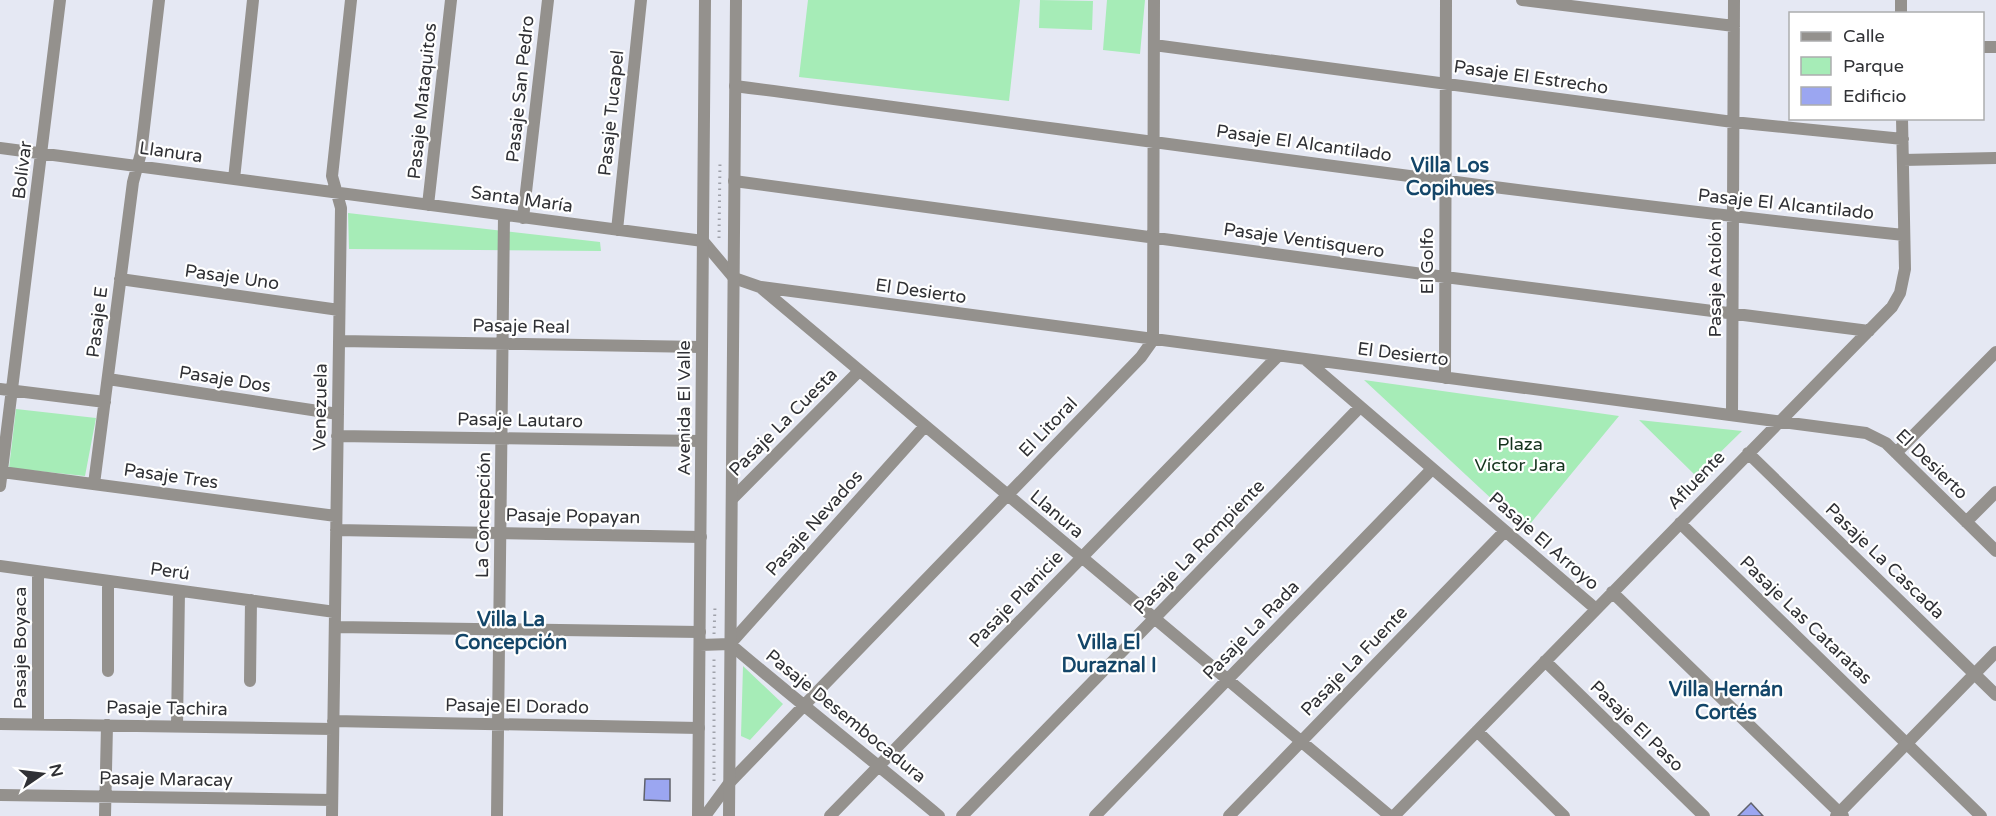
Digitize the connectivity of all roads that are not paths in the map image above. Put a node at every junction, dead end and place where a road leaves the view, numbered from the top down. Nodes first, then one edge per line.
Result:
1 (60, 0) edge
2 (159, 0) edge
3 (253, 0) edge
4 (351, 0) edge
5 (451, 0) edge
6 (548, 0) edge
7 (641, 0) edge
8 (705, 0) edge
9 (736, 0) edge
10 (1154, 0) edge
11 (1446, 0) edge
12 (1522, 0) edge
13 (1734, 0) edge
14 (1734, 26) junction
15 (1154, 45) junction
16 (1446, 84) junction
17 (735, 86) junction
18 (1902, 120) edge
19 (1733, 122) junction
20 (1903, 140) junction
21 (1154, 141) junction
22 (0, 148) edge
23 (42, 153) junction
24 (1996, 159) edge
25 (1903, 160) junction
26 (137, 166) junction
27 (234, 179) junction
28 (734, 181) junction
29 (1446, 181) junction
30 (337, 193) junction
31 (428, 205) junction
32 (504, 215) junction
33 (1733, 217) junction
34 (524, 218) junction
35 (617, 230) junction
36 (1904, 235) junction
37 (1154, 237) junction
38 (703, 242) junction
39 (1445, 277) junction
40 (734, 278) junction
41 (120, 279) junction
42 (760, 287) junction
43 (339, 310) junction
44 (1734, 314) junction
45 (1869, 331) junction
46 (1153, 340) junction
47 (339, 341) junction
48 (503, 344) junction
49 (702, 347) junction
50 (1996, 352) edge
51 (1278, 356) junction
52 (1305, 359) junction
53 (860, 371) junction
54 (1445, 378) junction
55 (108, 379) junction
56 (6, 390) edge
57 (105, 402) junction
58 (1360, 407) junction
59 (338, 414) junction
60 (1732, 415) junction
61 (1779, 421) junction
62 (925, 426) junction
63 (337, 436) junction
64 (502, 438) junction
65 (701, 441) junction
66 (1748, 453) junction
67 (1896, 453) junction
68 (1432, 469) junction
69 (2, 471) junction
70 (94, 484) junction
71 (0, 486) edge
72 (1996, 492) edge
73 (1007, 495) junction
74 (732, 499) junction
75 (336, 516) junction
76 (1966, 522) junction
77 (1680, 523) junction
78 (336, 530) junction
79 (1505, 531) junction
80 (500, 533) junction
81 (701, 537) junction
82 (1996, 551) edge
83 (1081, 558) junction
84 (0, 567) edge
85 (38, 572) junction
86 (108, 581) junction
87 (179, 591) junction
88 (1612, 592) junction
89 (251, 600) junction
90 (1596, 609) junction
91 (335, 612) junction
92 (1154, 619) junction
93 (335, 627) junction
94 (499, 629) junction
95 (700, 632) junction
96 (730, 644) junction
97 (700, 645) junction
98 (1996, 652) edge
99 (1545, 661) junction
100 (108, 671) dead end
101 (1974, 674) junction
102 (1227, 680) junction
103 (250, 681) dead end
104 (1996, 695) edge
105 (803, 706) junction
106 (0, 723) edge
107 (38, 724) junction
108 (498, 724) junction
109 (107, 725) junction
110 (333, 725) junction
111 (177, 726) junction
112 (699, 728) junction
113 (1477, 731) junction
114 (1301, 742) junction
115 (1907, 743) junction
116 (879, 765) junction
117 (729, 782) junction
118 (0, 795) edge
119 (106, 797) junction
120 (332, 800) junction
121 (1399, 814) edge
122 (1839, 815) edge
123 (105, 816) edge
124 (332, 816) edge
125 (497, 816) edge
126 (698, 816) edge
127 (705, 816) edge
128 (729, 816) edge
129 (830, 816) edge
130 (939, 816) edge
131 (963, 816) edge
132 (1095, 816) edge
133 (1229, 816) edge
134 (1564, 816) edge
135 (1704, 816) edge
136 (1981, 816) edge

1 - 23 street, Bolívar
2 - 26 street, Pasaje E
3 - 27 street
4 - 30 street, Venezuela
5 - 31 street, Pasaje Mataquitos
6 - 34 street, Pasaje San Pedro
7 - 35 street, Pasaje Tucapel
8 - 38 street, Avenida El Valle
9 - 17 street
10 - 15 street
11 - 16 street, El Golfo
12 - 14 street
13 - 14 street, Pasaje Atolón
14 - 19 street, Pasaje Atolón
15 - 16 street, Pasaje El Estrecho
15 - 21 street
16 - 19 street, Pasaje El Estrecho
16 - 29 street, El Golfo
17 - 21 street, Pasaje El Alcantilado
17 - 28 street
18 - 20 street, Afluente
19 - 20 street, Pasaje El Estrecho
19 - 33 street, Pasaje Atolón
20 - 25 street, Afluente
21 - 29 street, Pasaje El Alcantilado
21 - 37 street
22 - 23 street, Llanura
23 - 26 street, Llanura
23 - 56 street, Bolívar
24 - 25 street
25 - 36 street, Afluente
26 - 27 street, Llanura
26 - 41 street, Pasaje E
27 - 30 street, Llanura
28 - 37 street, Pasaje Ventisquero
28 - 40 street
29 - 33 street, Pasaje El Alcantilado
29 - 39 street, El Golfo
30 - 31 street, Santa María
30 - 43 street, Venezuela
31 - 32 street, Santa María
32 - 34 street, Santa María
32 - 48 street, La Concepción
33 - 36 street, Pasaje El Alcantilado
33 - 44 street, Pasaje Atolón
34 - 35 street, Santa María
35 - 38 street, Santa María
36 - 45 street, Afluente
37 - 39 street, Pasaje Ventisquero
37 - 46 street
38 - 40 street
38 - 49 street, Avenida El Valle
39 - 44 street, Pasaje Ventisquero
39 - 54 street, El Golfo
40 - 42 street, Llanura
40 - 74 street
41 - 43 street, Pasaje Uno
41 - 55 street, Pasaje E
42 - 46 street, El Desierto
42 - 53 street, Llanura
43 - 47 street, Venezuela
44 - 45 street, Pasaje Ventisquero
44 - 60 street, Pasaje Atolón
45 - 61 street, Afluente
46 - 51 street, El Desierto
46 - 73 street, El Litoral
47 - 48 street, Pasaje Real
47 - 59 street, Venezuela
48 - 49 street, Pasaje Real
48 - 64 street, La Concepción
49 - 65 street, Avenida El Valle
50 - 67 street
51 - 52 street, El Desierto
51 - 83 street, Pasaje Planicie
52 - 54 street, El Desierto
52 - 58 street, Pasaje El Arroyo
53 - 62 street, Llanura
53 - 74 street, Pasaje La Cuesta
54 - 60 street, El Desierto
55 - 57 street, Pasaje E
55 - 59 street, Pasaje Dos
56 - 57 street
56 - 69 street, Bolívar
57 - 70 street, Pasaje E
58 - 68 street, Pasaje El Arroyo
58 - 92 street, Pasaje La Rompiente
59 - 63 street, Venezuela
60 - 61 street, El Desierto
61 - 66 street, Afluente
61 - 67 street, El Desierto
62 - 73 street, Llanura
62 - 96 street, Pasaje Nevados
63 - 64 street, Pasaje Lautaro
63 - 75 street, Venezuela
64 - 65 street, Pasaje Lautaro
64 - 80 street, La Concepción
65 - 81 street, Avenida El Valle
66 - 77 street, Afluente
66 - 101 street, Pasaje La Cascada
67 - 76 street, El Desierto
68 - 79 street, Pasaje El Arroyo
68 - 102 street, Pasaje La Rada
69 - 70 street, Pasaje Tres
69 - 71 street, Bolívar
70 - 75 street, Pasaje Tres
72 - 76 street
73 - 83 street, Llanura
73 - 105 street, El Litoral
74 - 96 street
75 - 78 street, Venezuela
76 - 82 street, El Desierto
77 - 88 street, Afluente
77 - 115 street, Pasaje Las Cataratas
78 - 80 street, Pasaje Popayan
78 - 91 street, Venezuela
79 - 90 street, Pasaje El Arroyo
79 - 114 street, Pasaje La Fuente
80 - 81 street, Pasaje Popayan
80 - 94 street, La Concepción
81 - 95 street, Avenida El Valle
83 - 92 street, Llanura
83 - 116 street, Pasaje Planicie
84 - 85 street, Perú
85 - 86 street, Perú
85 - 107 street, Pasaje Boyaca
86 - 87 street, Perú
86 - 100 street
87 - 89 street, Perú
87 - 111 street
88 - 90 street, Afluente
88 - 122 street, Pasaje El Arroyo
89 - 91 street, Perú
89 - 103 street
90 - 99 street, Afluente
91 - 93 street, Venezuela
92 - 102 street, Llanura
92 - 131 street, Pasaje La Rompiente
93 - 94 street
93 - 110 street, Venezuela
94 - 95 street
94 - 108 street, La Concepción
95 - 97 street, Avenida El Valle
96 - 97 street
96 - 105 street, Pasaje Desembocadura
96 - 117 street
97 - 112 street, Avenida El Valle
98 - 101 street
99 - 113 street, Afluente
99 - 135 street, Pasaje El Paso
101 - 104 street, Pasaje La Cascada
101 - 115 street
102 - 114 street, Llanura
102 - 132 street, Pasaje La Rada
105 - 116 street, Pasaje Desembocadura
105 - 117 street, El Litoral
106 - 107 street, Pasaje Tachira
107 - 109 street, Pasaje Tachira
108 - 110 street, Pasaje El Dorado
108 - 112 street, Pasaje El Dorado
108 - 125 street, La Concepción
109 - 111 street, Pasaje Tachira
109 - 119 street
110 - 111 street, Pasaje Tachira
110 - 120 street, Venezuela
112 - 126 street, Avenida El Valle
113 - 121 street, Afluente
113 - 134 street
114 - 121 street, Llanura
114 - 133 street, Pasaje La Fuente
115 - 122 street
115 - 136 street, Pasaje Las Cataratas
116 - 129 street, Pasaje Planicie
116 - 130 street, Pasaje Desembocadura
117 - 127 street, El Litoral
117 - 128 street
118 - 119 street, Pasaje Maracay
119 - 120 street, Pasaje Maracay
119 - 123 street
120 - 124 street, Venezuela

